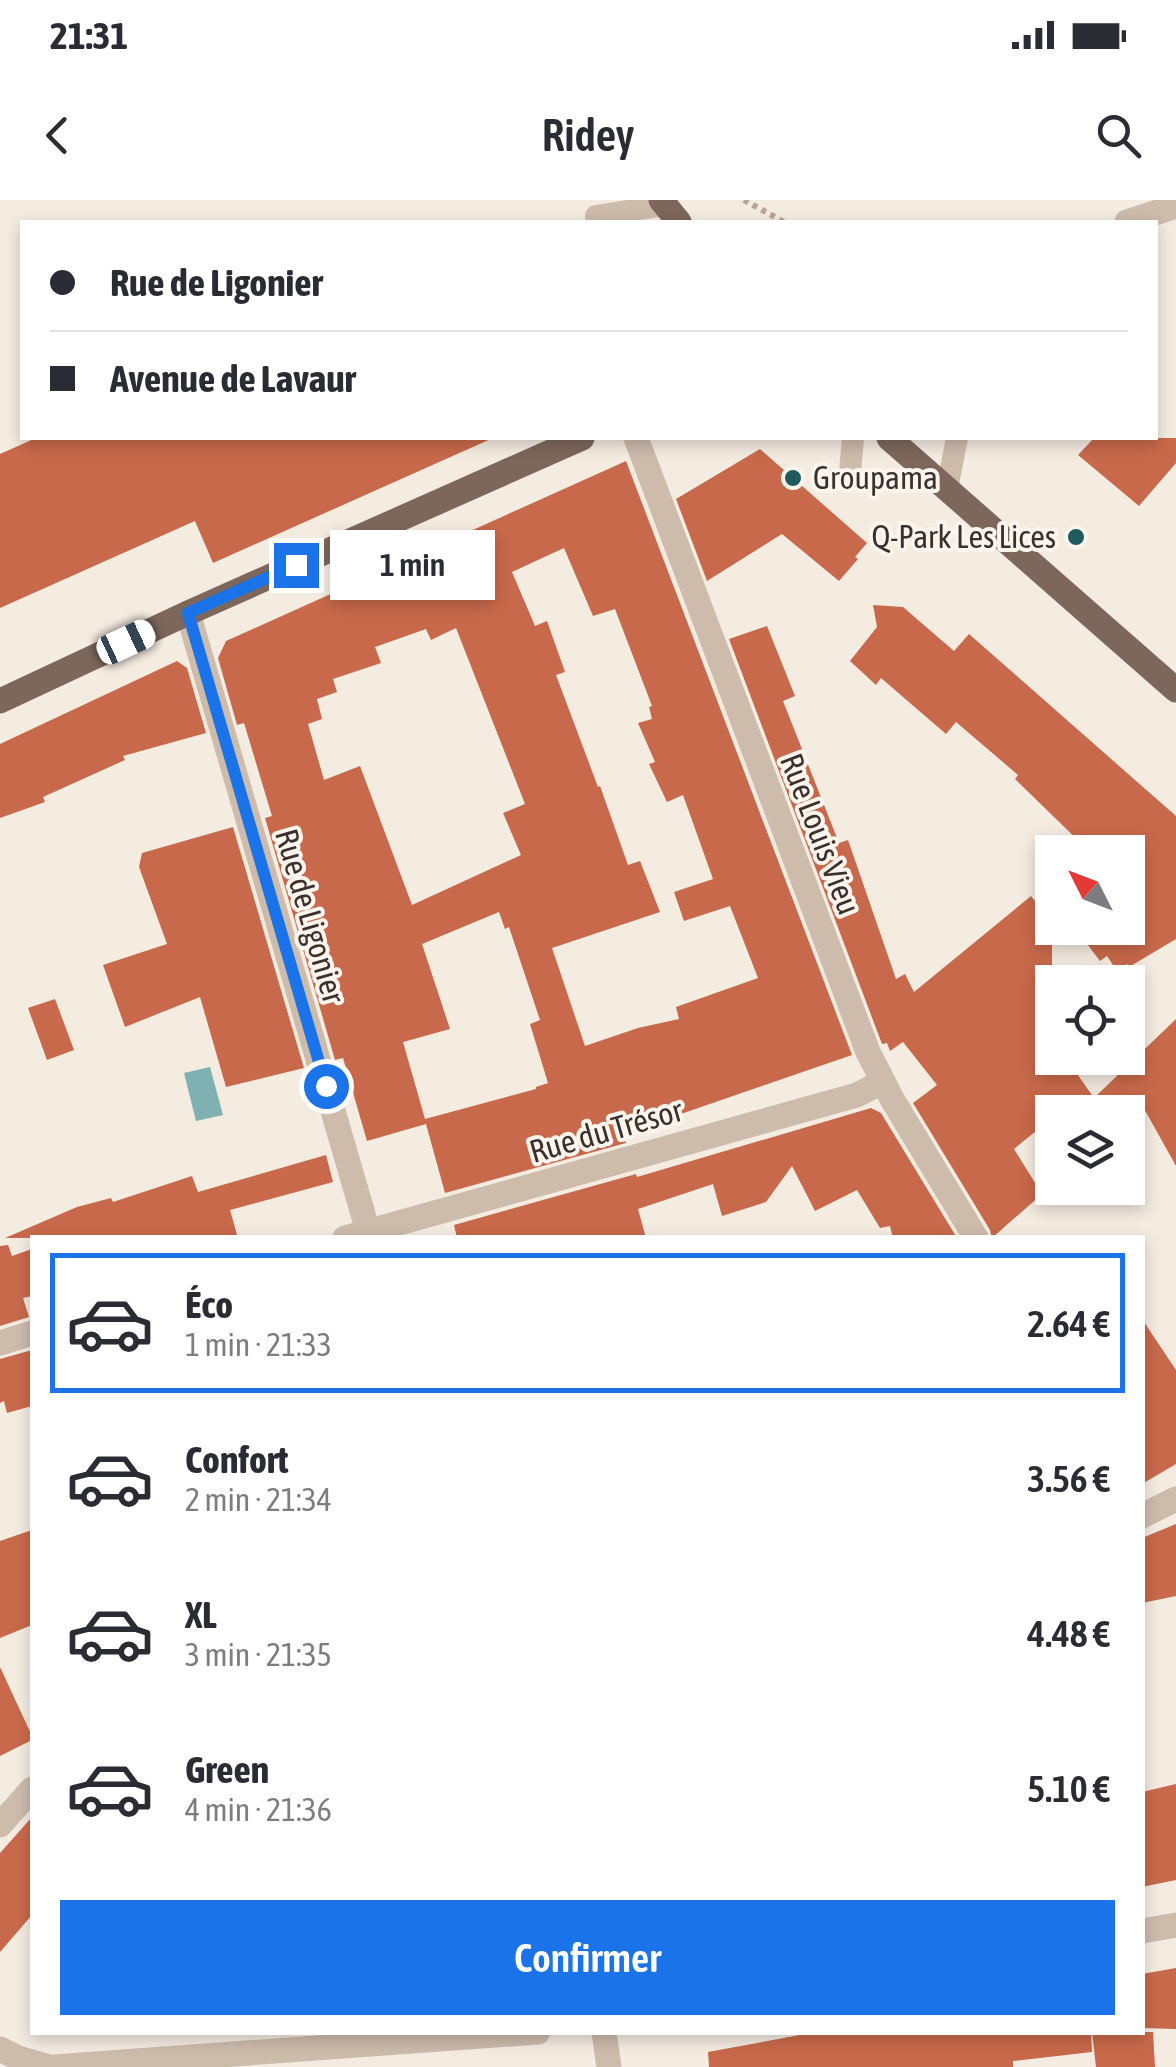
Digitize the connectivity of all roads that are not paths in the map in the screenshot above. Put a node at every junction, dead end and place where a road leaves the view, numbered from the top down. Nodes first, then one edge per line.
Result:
1 (1176, 206) edge
2 (668, 207) edge
3 (596, 216) dead end
4 (1133, 220) edge
5 (577, 440) edge
6 (637, 440) edge
7 (853, 440) edge
8 (890, 440) edge
9 (965, 441) edge
10 (850, 472) dead end
11 (947, 489) junction
12 (188, 613) junction
13 (1176, 690) edge
14 (0, 701) edge
15 (882, 1082) junction
16 (361, 1235) edge
17 (974, 1235) edge
18 (30, 1335) edge
19 (0, 1344) edge
20 (1176, 1498) edge
21 (1145, 1514) edge
22 (30, 1791) edge
23 (0, 1825) edge
24 (1176, 1925) edge
25 (1145, 1930) edge
26 (496, 2035) edge
27 (604, 2035) edge
28 (0, 2049) edge
29 (51, 2067) edge
30 (609, 2067) edge

1 - 4 street
2 - 3 lane
5 - 12 main road
6 - 15 street, Rue Louis Vieu
7 - 10 lane
8 - 11 main road
9 - 11 lane
11 - 13 main road
12 - 14 main road
12 - 16 street, Rue de Ligonier
15 - 16 street, Rue du Trésor
15 - 17 street, Rue Louis Vieu
18 - 19 street
20 - 21 street
22 - 23 street
24 - 25 street
26 - 29 street
27 - 30 street
28 - 29 street

